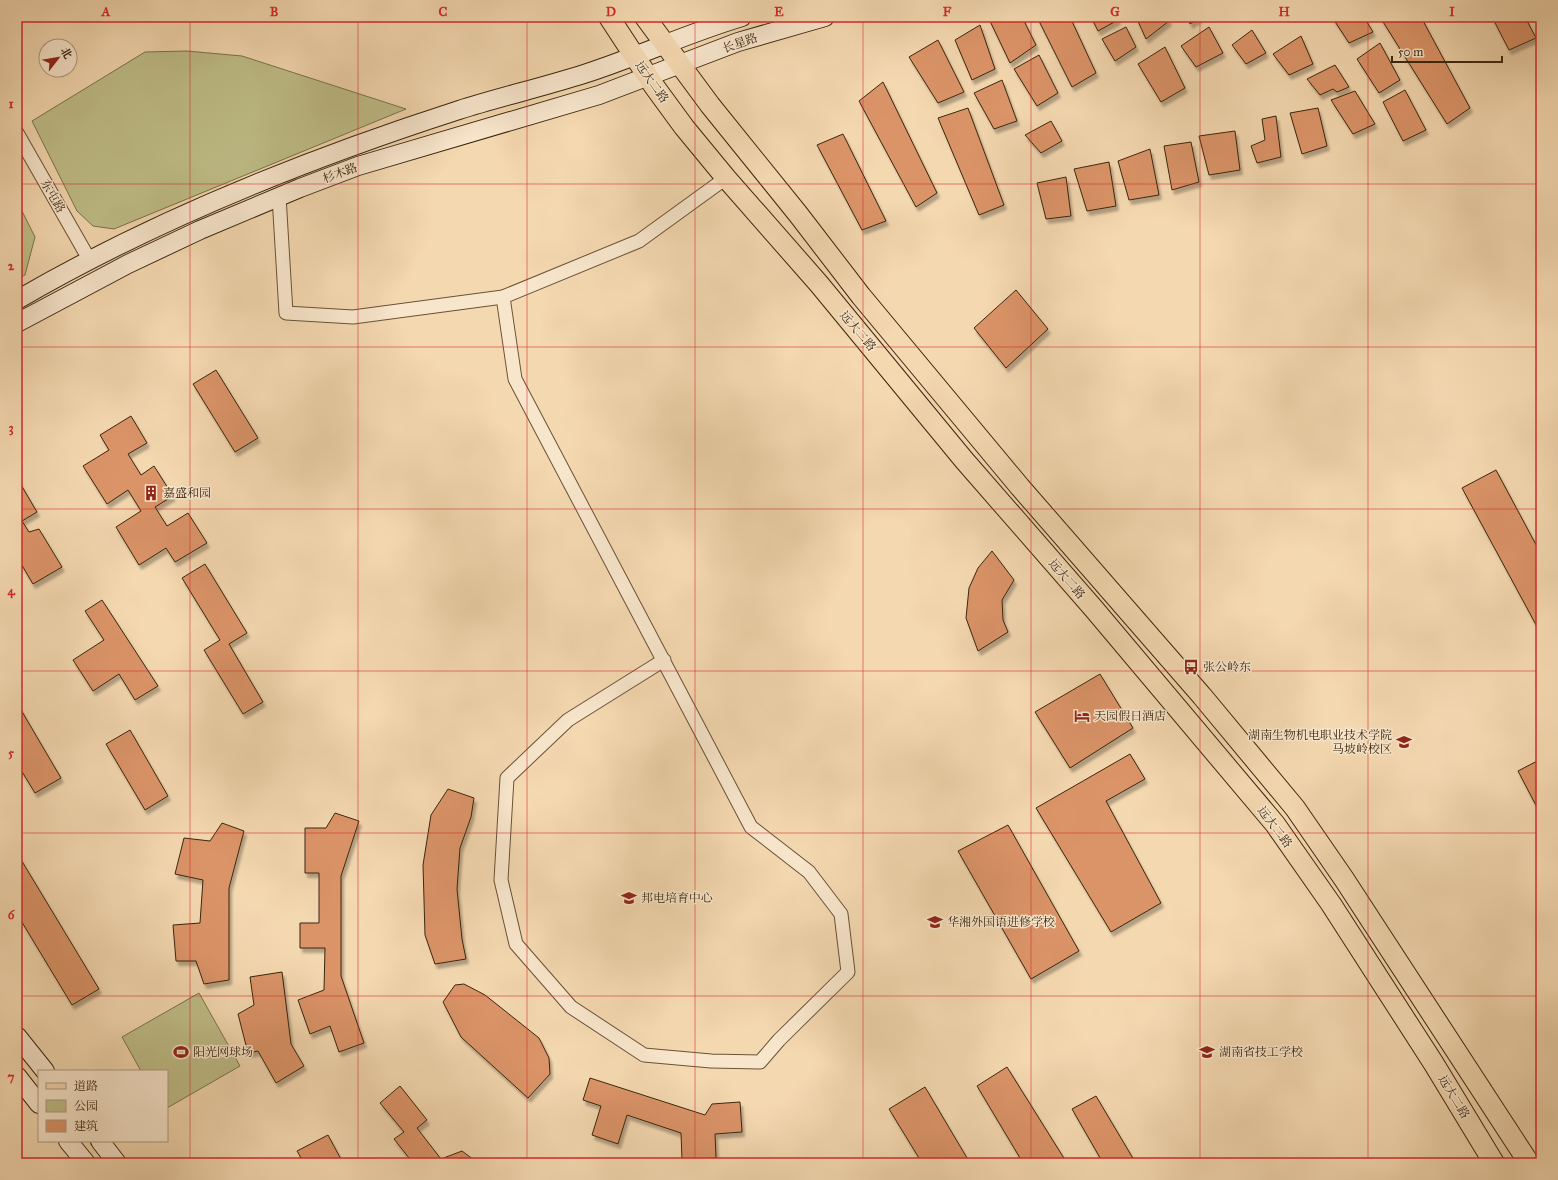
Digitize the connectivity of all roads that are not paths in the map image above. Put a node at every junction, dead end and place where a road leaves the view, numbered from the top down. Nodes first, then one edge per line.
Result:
1 (609, 17) edge
2 (645, 17) edge
3 (742, 17) edge
4 (825, 17) edge
5 (664, 45) junction
6 (634, 56) junction
7 (680, 66) junction
8 (648, 77) junction
9 (17, 133) edge
10 (726, 178) junction
11 (279, 196) junction
12 (89, 259) junction
13 (503, 297) junction
14 (17, 300) edge
15 (17, 324) edge
16 (664, 660) junction
17 (17, 1036) edge
18 (43, 1070) edge
19 (17, 1076) edge
20 (38, 1103) edge
21 (69, 1142) edge
22 (101, 1142) edge
23 (113, 1162) edge
24 (86, 1163) edge
25 (1494, 1163) edge
26 (1529, 1163) edge

1 - 6 main road, 远大二路
2 - 5 main road, 远大二路
3 - 5 main road, 长星路
4 - 7 main road, 长星路
5 - 6 main road, 杉木路
5 - 7 main road, 远大二路
6 - 8 main road, 远大二路
6 - 12 main road, 杉木路
7 - 8 main road, 杉木路
7 - 26 main road, 远大二路
8 - 10 main road, 远大二路
8 - 11 main road, 杉木路
9 - 12 street, 东屯路
10 - 13 street
10 - 25 main road, 远大二路
11 - 13 street
11 - 15 main road, 杉木路
12 - 14 main road, 杉木路
13 - 16 street
16 - 16 street
17 - 18 main road
19 - 20 main road
21 - 24 main road
22 - 23 main road

